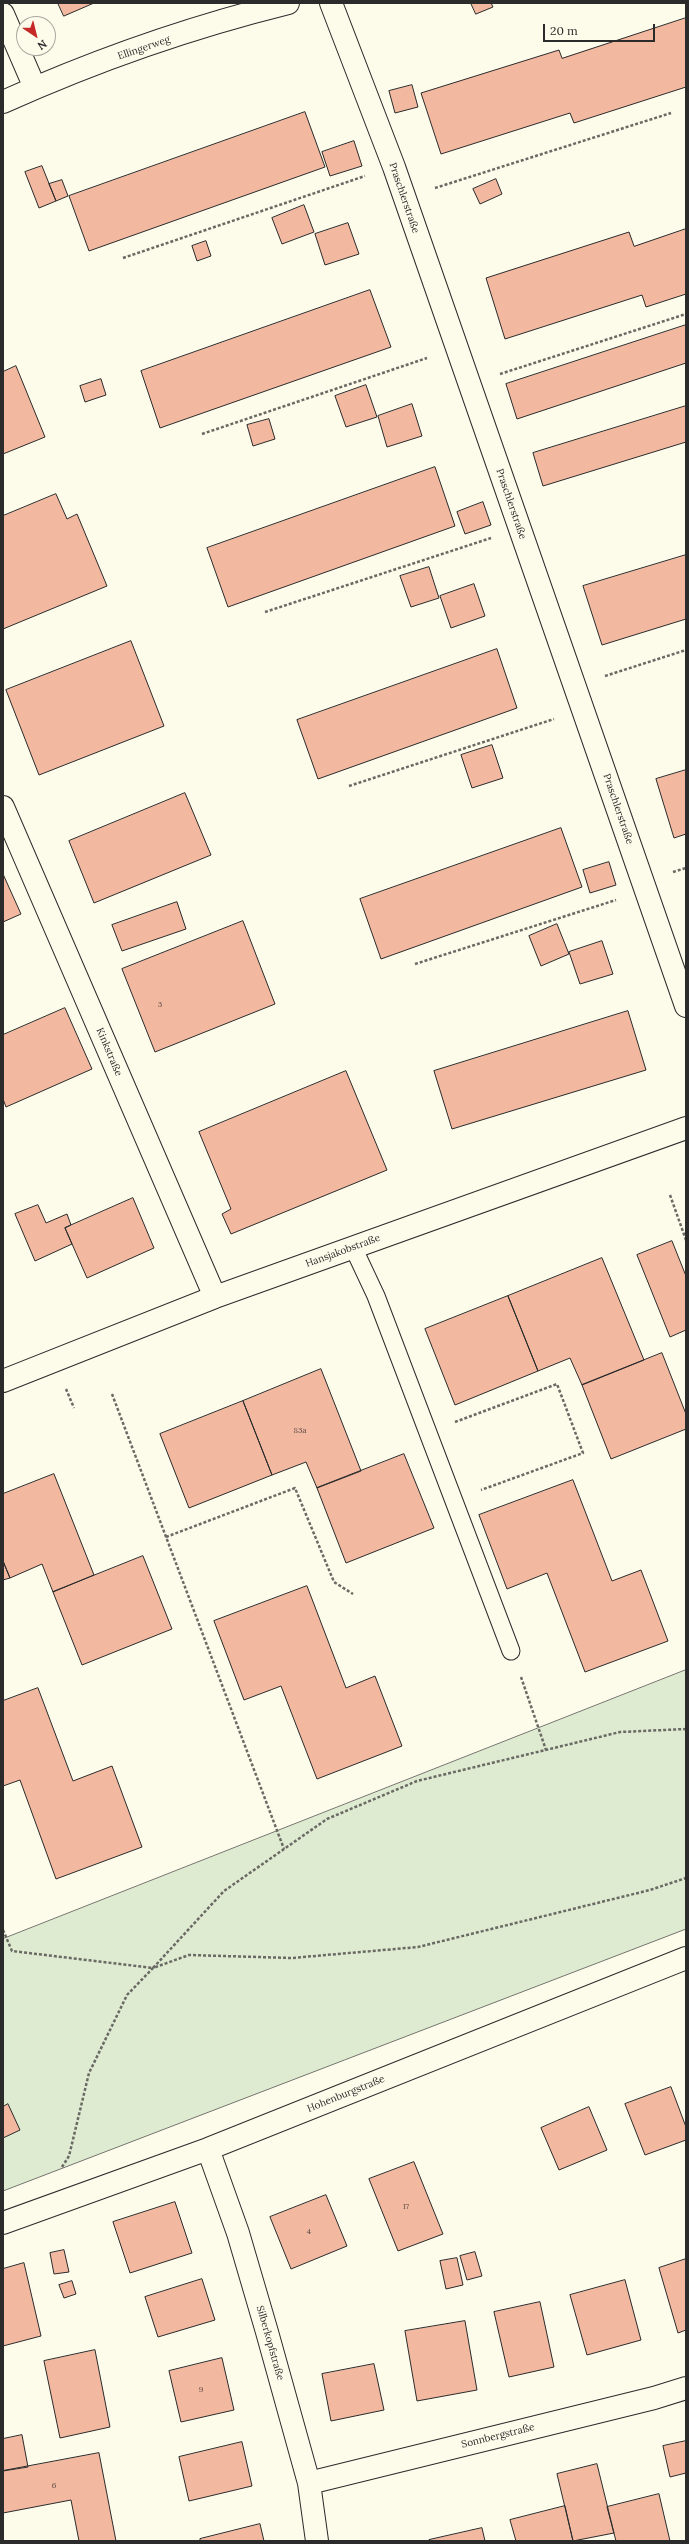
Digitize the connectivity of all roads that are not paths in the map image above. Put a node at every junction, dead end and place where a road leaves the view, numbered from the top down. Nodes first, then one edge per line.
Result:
1 (288, 3) edge
2 (331, 3) edge
3 (3, 14) edge
4 (35, 88) junction
5 (3, 102) edge
6 (3, 807) edge
7 (686, 1006) edge
8 (686, 1128) edge
9 (353, 1247) junction
10 (216, 1297) junction
11 (3, 1381) edge
12 (511, 1650) road end
13 (686, 1958) edge
14 (208, 2149) junction
15 (3, 2223) edge
16 (686, 2388) edge
17 (309, 2483) junction
18 (317, 2541) edge

1 - 4 street, Ellingerweg
2 - 7 street, Praschlerstraße
3 - 4 street
4 - 5 street, Ellingerweg
6 - 10 street, Kinkstraße
8 - 9 street, Hansjakobstraße
9 - 10 street, Hansjakobstraße
9 - 12 lane
10 - 11 street, Hansjakobstraße
13 - 14 street, Hohenburgstraße
14 - 15 street, Hohenburgstraße
14 - 17 street, Silberkopfstraße
16 - 17 street, Sonnbergstraße
17 - 18 street, Silberkopfstraße

